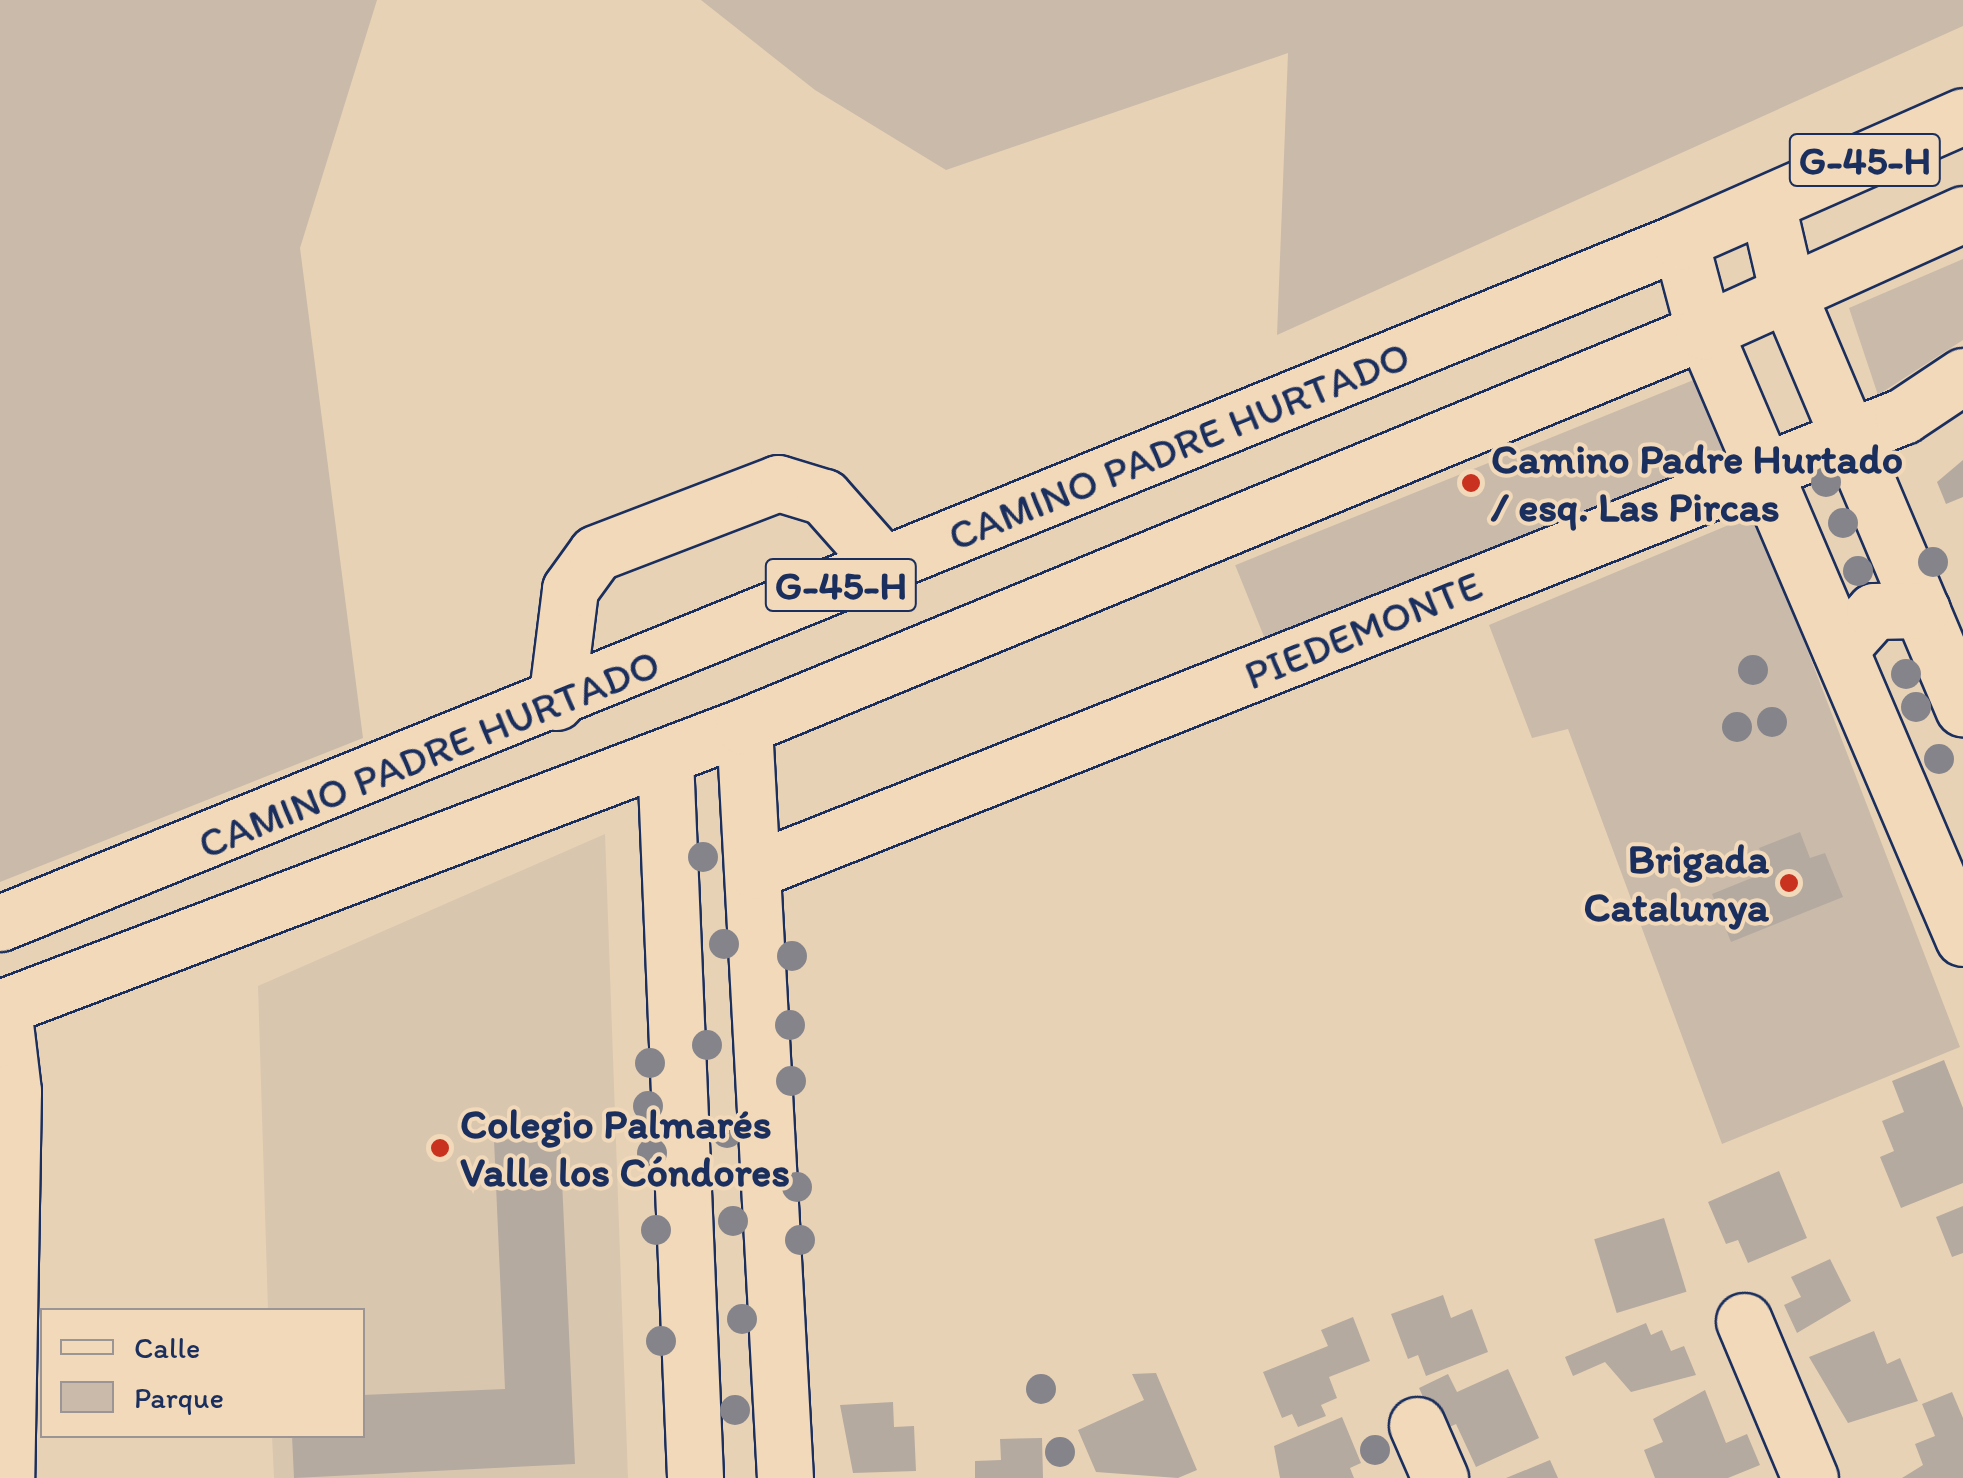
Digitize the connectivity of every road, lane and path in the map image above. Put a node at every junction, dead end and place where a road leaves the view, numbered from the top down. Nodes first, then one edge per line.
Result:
1 (1963, 116) edge
2 (1767, 204) junction
3 (1963, 214) edge
4 (1680, 241) junction
5 (1788, 294) junction
6 (1704, 331) junction
7 (1963, 376) edge
8 (1849, 437) junction
9 (1764, 472) junction
10 (886, 567) junction
11 (1922, 610) junction
12 (1840, 650) junction
13 (556, 702) junction
14 (1963, 709) edge
15 (744, 726) junction
16 (665, 758) junction
17 (755, 870) junction
18 (0, 923) edge
19 (1963, 938) edge
20 (2, 1008) edge
21 (1744, 1320) dead end
22 (1417, 1425) dead end
23 (6, 1478) edge
24 (695, 1478) edge
25 (785, 1478) edge
26 (1440, 1478) edge
27 (1810, 1478) edge

1 - 2 street, CAMINO PADRE HURTADO / G-45-H
2 - 4 street, CAMINO PADRE HURTADO / G-45-H
2 - 5 street
3 - 5 street, CAMINO PADRE HURTADO
4 - 6 street
4 - 10 street, CAMINO PADRE HURTADO / G-45-H
5 - 6 street, CAMINO PADRE HURTADO
5 - 8 street
6 - 9 street
6 - 15 street, CAMINO PADRE HURTADO
7 - 8 street, PIEDEMONTE
8 - 9 street, PIEDEMONTE
8 - 11 street
9 - 12 street
9 - 17 street, PIEDEMONTE
10 - 13 street, CAMINO PADRE HURTADO / G-45-H
10 - 13 street
11 - 12 street
11 - 14 street
12 - 19 street
13 - 18 street, CAMINO PADRE HURTADO / G-45-H
15 - 16 street, CAMINO PADRE HURTADO
15 - 17 street
16 - 20 street, CAMINO PADRE HURTADO
16 - 24 street
17 - 25 street
20 - 23 street
21 - 27 street
22 - 26 street

